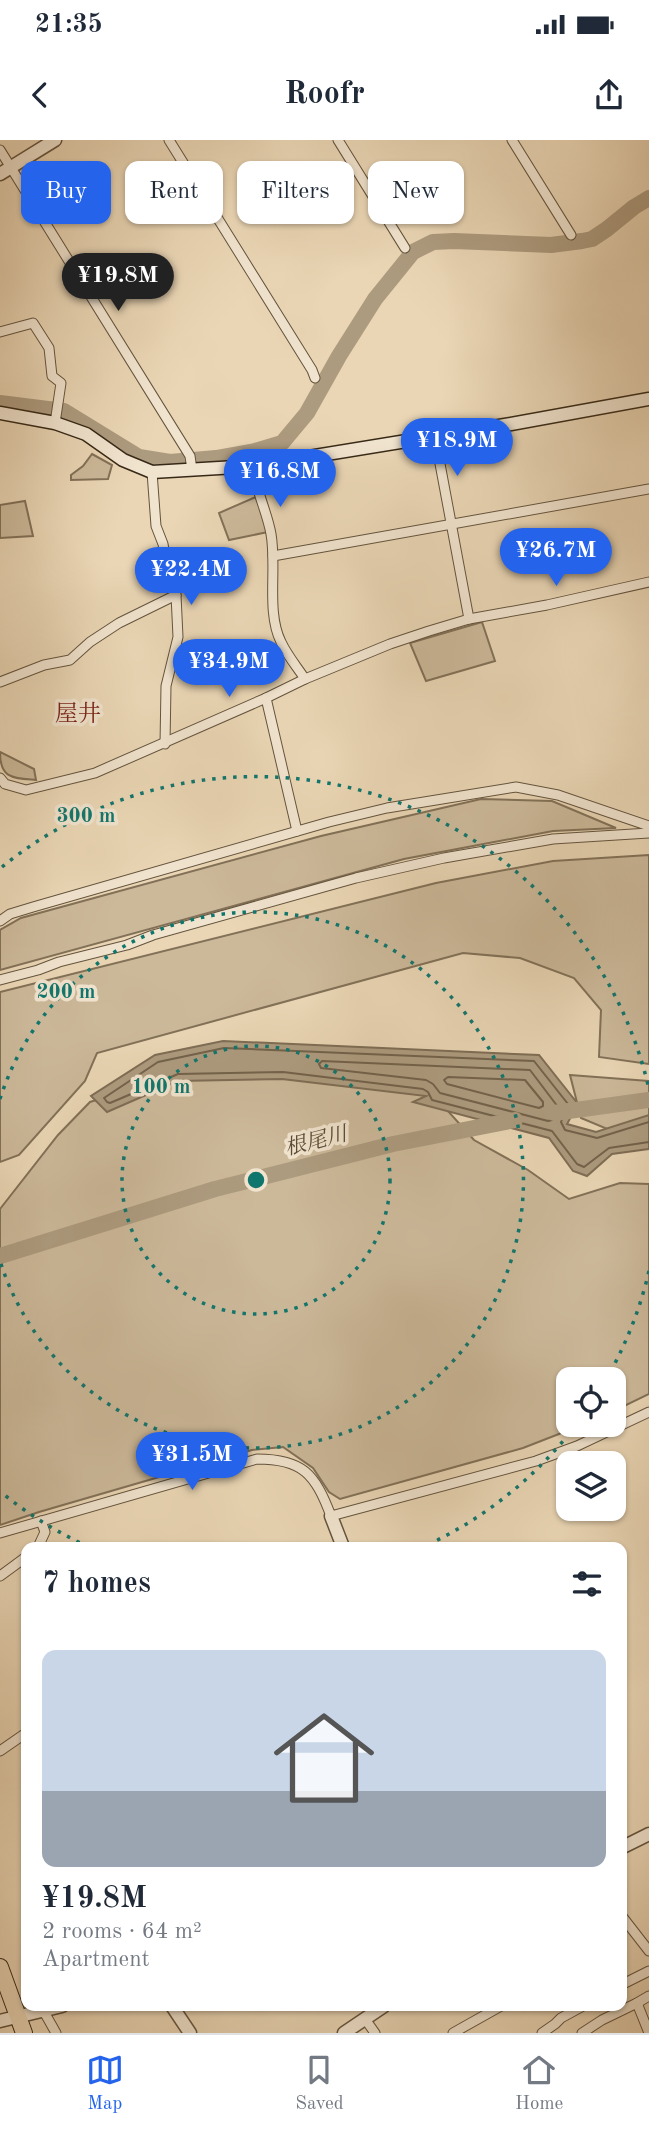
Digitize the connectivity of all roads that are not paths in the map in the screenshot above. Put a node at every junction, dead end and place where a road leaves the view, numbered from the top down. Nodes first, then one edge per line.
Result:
1 (55, 140) edge
2 (169, 140) edge
3 (338, 140) edge
4 (512, 140) edge
5 (0, 150) edge
6 (5, 170) edge
7 (571, 235) dead end
8 (405, 248) dead end
9 (0, 332) edge
10 (315, 378) dead end
11 (649, 399) edge
12 (0, 413) edge
13 (56, 416) junction
14 (435, 437) junction
15 (253, 466) junction
16 (192, 470) junction
17 (152, 472) junction
18 (649, 489) edge
19 (450, 524) junction
20 (273, 556) junction
21 (649, 582) edge
22 (176, 594) junction
23 (469, 619) junction
24 (305, 679) junction
25 (0, 682) edge
26 (266, 698) junction
27 (164, 744) junction
28 (0, 778) edge
29 (649, 826) edge
30 (298, 831) junction
31 (649, 833) edge
32 (3, 917) edge
33 (0, 980) edge
34 (649, 1412) edge
35 (331, 1516) junction
36 (41, 1521) junction
37 (0, 1534) edge
38 (40, 1542) edge
39 (341, 1542) edge
40 (21, 1561) edge
41 (0, 1576) edge
42 (21, 1736) edge
43 (0, 1751) edge
44 (649, 1834) edge
45 (627, 1845) edge
46 (627, 1923) edge
47 (630, 1927) junction
48 (627, 1929) edge
49 (649, 1951) edge
50 (0, 1967) edge
51 (649, 1971) edge
52 (627, 1982) edge
53 (0, 1990) edge
54 (649, 1996) edge
55 (637, 2003) junction
56 (627, 2008) edge
57 (40, 2011) edge
58 (44, 2011) edge
59 (175, 2011) edge
60 (377, 2011) edge
61 (492, 2011) edge
62 (574, 2011) edge
63 (621, 2011) edge
64 (365, 2019) junction
65 (11, 2022) edge
66 (24, 2033) edge
67 (56, 2033) edge
68 (190, 2033) edge
69 (344, 2033) edge
70 (375, 2033) edge
71 (453, 2033) edge
72 (542, 2033) edge
73 (582, 2033) edge
74 (649, 2033) edge

1 - 6 main road
2 - 10 street
3 - 8 street
4 - 7 street
5 - 6 street
6 - 16 street
9 - 13 street
11 - 14 main road
12 - 13 main road
13 - 17 main road
14 - 15 main road
14 - 19 street
15 - 16 main road
15 - 20 street
16 - 17 main road
17 - 22 street
18 - 19 street
19 - 20 street
19 - 23 street
20 - 24 street
21 - 23 street
22 - 25 street
22 - 27 street
23 - 24 street
24 - 26 street
26 - 27 street
26 - 30 street
27 - 28 street
29 - 30 street
30 - 32 street
31 - 33 street
34 - 35 street
35 - 36 street
35 - 39 main road
36 - 37 street
36 - 38 street
40 - 41 street
42 - 43 street
44 - 45 main road
46 - 47 street
47 - 48 street
47 - 49 street
50 - 65 highway
51 - 52 street
53 - 65 highway
54 - 55 street
55 - 56 street
55 - 74 street
57 - 65 main road
58 - 67 street
59 - 68 main road
60 - 64 main road
61 - 71 street
62 - 72 street
63 - 73 street
64 - 69 main road
64 - 70 street
65 - 66 highway

